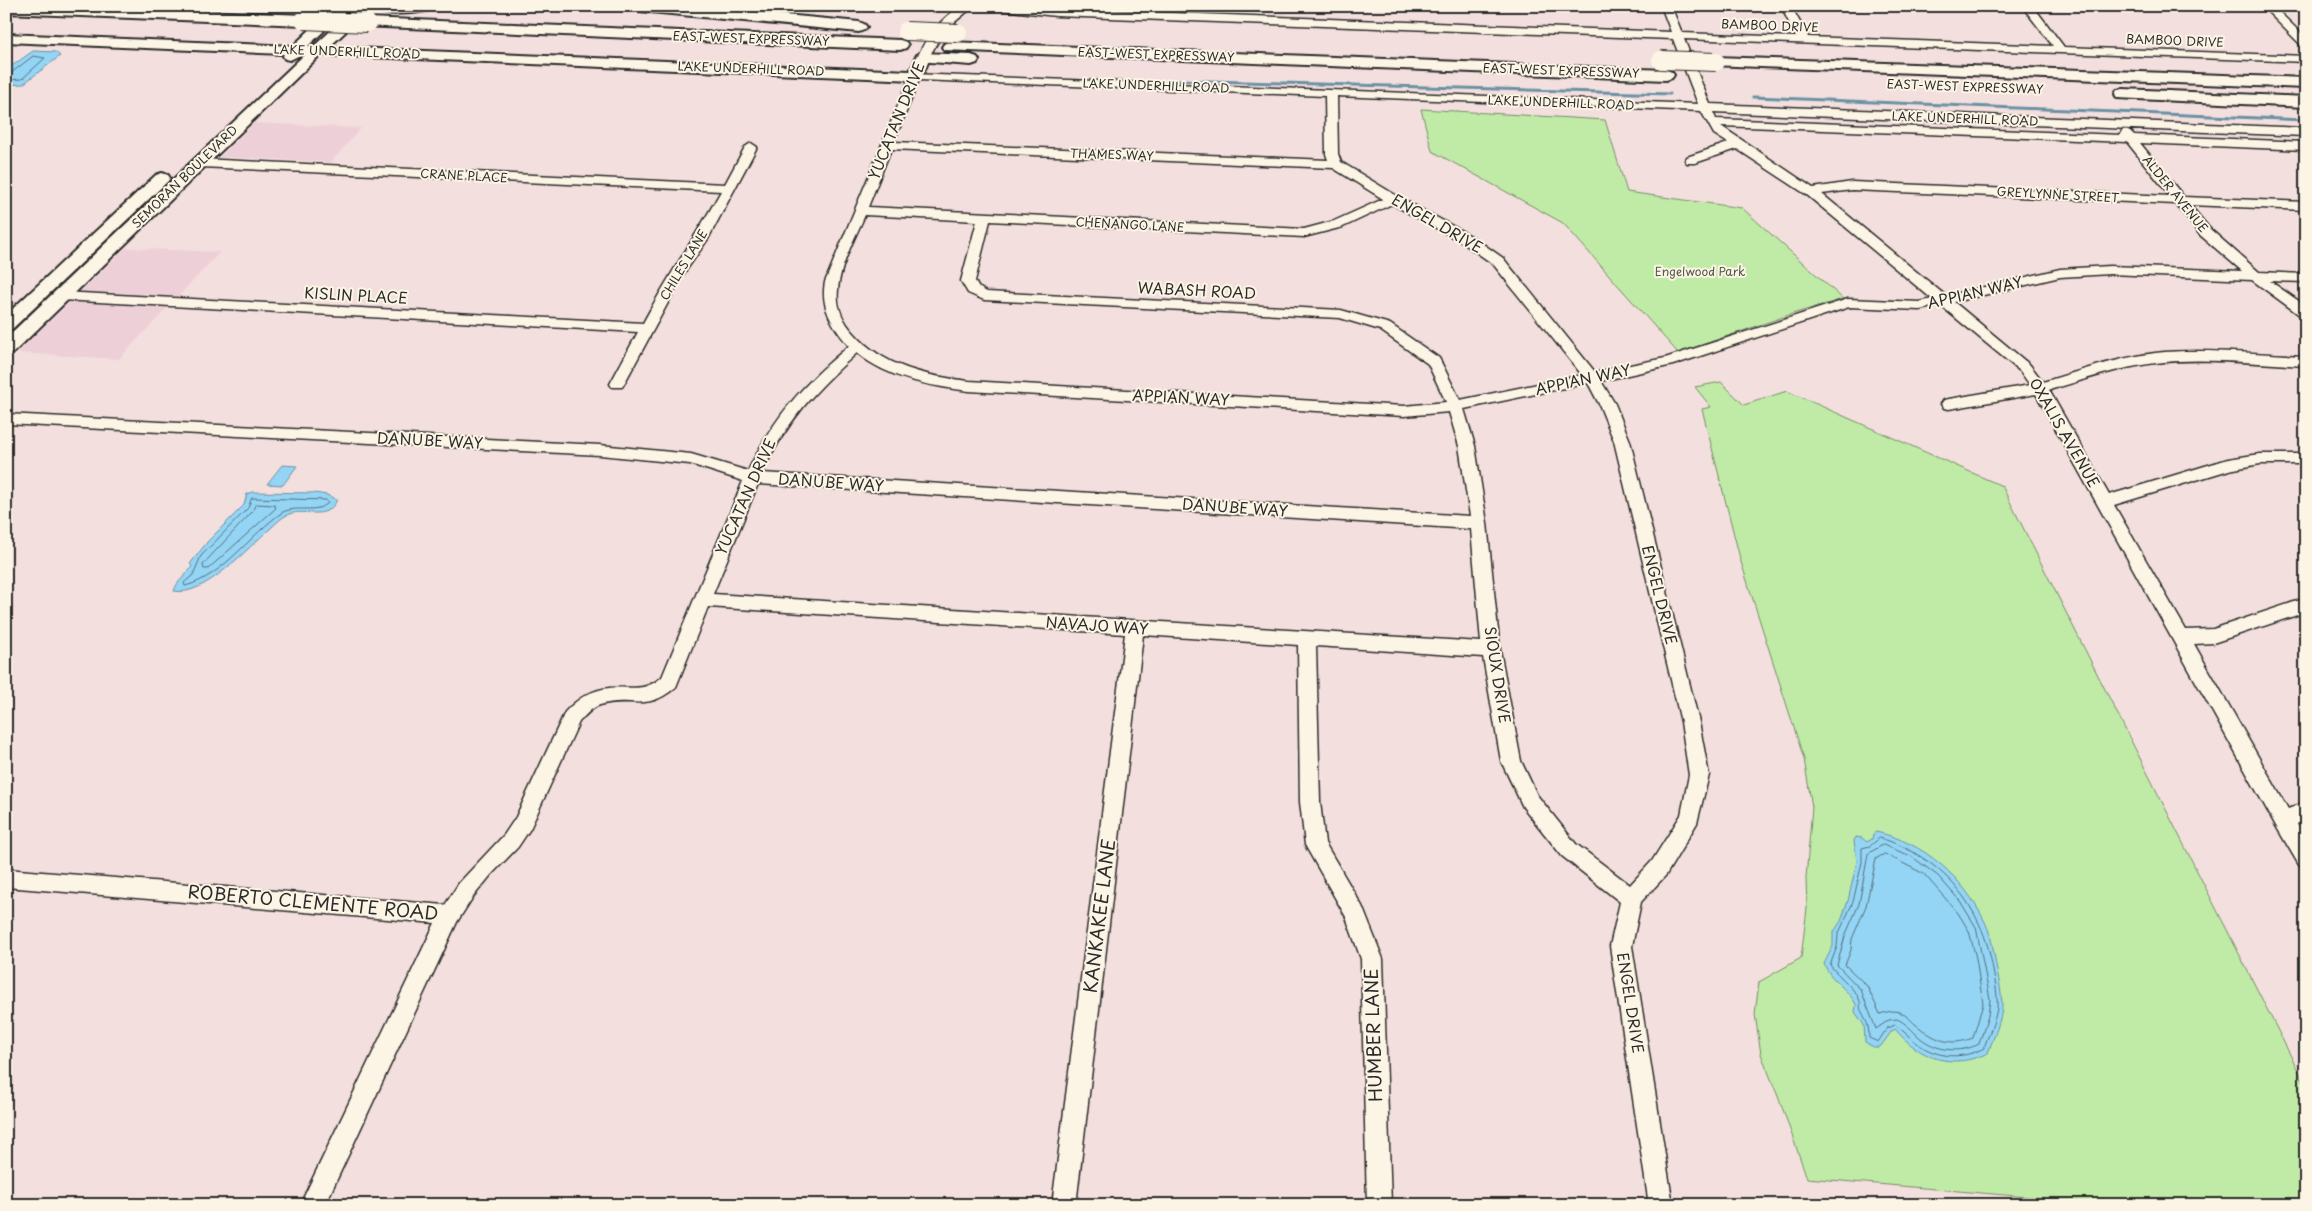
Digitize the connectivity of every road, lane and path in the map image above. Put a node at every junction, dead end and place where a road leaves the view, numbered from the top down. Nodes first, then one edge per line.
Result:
1 (274, 6) edge
2 (343, 6) edge
3 (431, 6) edge
4 (640, 6) edge
5 (969, 6) edge
6 (993, 6) edge
7 (1666, 6) edge
8 (1786, 6) edge
9 (2027, 6) edge
10 (2267, 6) edge
11 (6, 8) edge
12 (373, 8) edge
13 (120, 13) junction
14 (6, 16) edge
15 (883, 30) junction
16 (1678, 36) junction
17 (6, 38) edge
18 (903, 38) junction
19 (1804, 41) junction
20 (2306, 44) edge
21 (296, 50) junction
22 (2061, 50) junction
23 (318, 51) junction
24 (923, 58) junction
25 (2306, 59) edge
26 (1400, 64) junction
27 (1664, 67) junction
28 (1718, 70) junction
29 (915, 76) junction
30 (2306, 83) edge
31 (1899, 85) dead end
32 (2108, 93) dead end
33 (1331, 94) junction
34 (2306, 102) edge
35 (1709, 115) junction
36 (2119, 125) junction
37 (2306, 132) edge
38 (2131, 139) junction
39 (1738, 144) junction
40 (888, 145) junction
41 (2306, 146) edge
42 (751, 147) dead end
43 (1691, 160) dead end
44 (200, 163) junction
45 (1336, 164) junction
46 (729, 188) junction
47 (1811, 192) junction
48 (1392, 199) junction
49 (2179, 200) junction
50 (2306, 206) edge
51 (861, 211) junction
52 (984, 218) junction
53 (2255, 276) junction
54 (2306, 278) edge
55 (62, 296) junction
56 (1944, 300) junction
57 (2306, 314) edge
58 (6, 325) edge
59 (648, 328) junction
60 (856, 347) junction
61 (6, 349) edge
62 (2306, 361) edge
63 (1593, 379) junction
64 (617, 384) dead end
65 (2040, 388) junction
66 (1949, 404) dead end
67 (1456, 406) junction
68 (6, 419) edge
69 (2306, 459) edge
70 (752, 478) junction
71 (2104, 502) junction
72 (1479, 523) junction
73 (702, 600) junction
74 (2306, 605) edge
75 (1134, 628) junction
76 (2181, 637) junction
77 (1307, 640) junction
78 (1491, 650) junction
79 (2306, 811) edge
80 (2283, 820) junction
81 (2306, 859) edge
82 (6, 878) edge
83 (1631, 898) junction
84 (450, 915) junction
85 (312, 1205) edge
86 (1064, 1205) edge
87 (1379, 1205) edge
88 (1661, 1205) edge

1 - 12 highway, EAST-WEST EXPRESSWAY
2 - 21 main road, SEMORAN BOULEVARD
3 - 12 highway
4 - 15 highway
5 - 24 street, YUCATAN DRIVE
6 - 16 street, BAMBOO DRIVE
7 - 16 street
8 - 19 street
9 - 22 street
10 - 20 street
11 - 13 highway, EAST-WEST EXPRESSWAY
12 - 15 highway, EAST-WEST EXPRESSWAY
12 - 23 main road, SEMORAN BOULEVARD
13 - 14 highway
13 - 18 highway, EAST-WEST EXPRESSWAY, bridge
15 - 18 highway, EAST-WEST EXPRESSWAY
16 - 19 street, BAMBOO DRIVE
16 - 35 street
17 - 21 main road, LAKE UNDERHILL ROAD
18 - 26 highway, EAST-WEST EXPRESSWAY
18 - 27 highway, EAST-WEST EXPRESSWAY, bridge
19 - 22 street, BAMBOO DRIVE
21 - 23 main road, LAKE UNDERHILL ROAD
21 - 58 main road, SEMORAN BOULEVARD
22 - 25 street, BAMBOO DRIVE
23 - 29 main road, LAKE UNDERHILL ROAD
23 - 44 main road, SEMORAN BOULEVARD
24 - 26 highway
24 - 29 main road, YUCATAN DRIVE
26 - 27 highway, EAST-WEST EXPRESSWAY
27 - 28 highway, EAST-WEST EXPRESSWAY
28 - 30 highway, EAST-WEST EXPRESSWAY
28 - 31 highway, EAST-WEST EXPRESSWAY
29 - 33 street, LAKE UNDERHILL ROAD
29 - 40 street, YUCATAN DRIVE
32 - 34 highway
33 - 35 street, LAKE UNDERHILL ROAD
33 - 45 street
35 - 36 street, LAKE UNDERHILL ROAD
35 - 38 street, LAKE UNDERHILL ROAD
35 - 39 street, OXALIS AVENUE
36 - 37 street, LAKE UNDERHILL ROAD
36 - 38 street, ALDER AVENUE
38 - 41 street, LAKE UNDERHILL ROAD
38 - 49 street, ALDER AVENUE
39 - 43 street
39 - 47 street, OXALIS AVENUE
40 - 45 street, THAMES WAY
40 - 51 street, YUCATAN DRIVE
42 - 46 street, CHILES LANE
44 - 46 street, CRANE PLACE
44 - 55 main road, SEMORAN BOULEVARD
45 - 48 street, ENGEL DRIVE
46 - 59 street, CHILES LANE
47 - 49 street, GREYLYNNE STREET
47 - 56 street, OXALIS AVENUE
48 - 52 street, CHENANGO LANE
48 - 63 street, ENGEL DRIVE
49 - 50 street, GREYLYNNE STREET
49 - 53 street, ALDER AVENUE
51 - 52 street, CHENANGO LANE
51 - 60 street, YUCATAN DRIVE
52 - 67 street, WABASH ROAD
53 - 54 street, APPIAN WAY
53 - 56 street, APPIAN WAY
53 - 57 street, ALDER AVENUE
55 - 59 street, KISLIN PLACE
55 - 61 main road, SEMORAN BOULEVARD
56 - 63 street, APPIAN WAY
56 - 65 street, OXALIS AVENUE
59 - 64 street, CHILES LANE
60 - 67 street, APPIAN WAY
60 - 70 street, YUCATAN DRIVE
62 - 65 street
63 - 67 street, APPIAN WAY
63 - 83 street, ENGEL DRIVE
65 - 66 street
65 - 71 street, OXALIS AVENUE
67 - 72 street, SIOUX DRIVE
68 - 70 street, DANUBE WAY
69 - 71 street
70 - 72 street, DANUBE WAY
70 - 73 street, YUCATAN DRIVE
71 - 76 street, OXALIS AVENUE
72 - 78 street, SIOUX DRIVE
73 - 75 street, NAVAJO WAY
73 - 84 street, YUCATAN DRIVE
74 - 76 street
75 - 77 street, NAVAJO WAY
75 - 86 street, KANKAKEE LANE
76 - 80 street, OXALIS AVENUE
77 - 78 street, NAVAJO WAY
77 - 87 street, HUMBER LANE
78 - 83 street, SIOUX DRIVE
79 - 80 street
80 - 81 street, OXALIS AVENUE
82 - 84 street, ROBERTO CLEMENTE ROAD
83 - 88 street, ENGEL DRIVE
84 - 85 street, ROBERTO CLEMENTE ROAD

